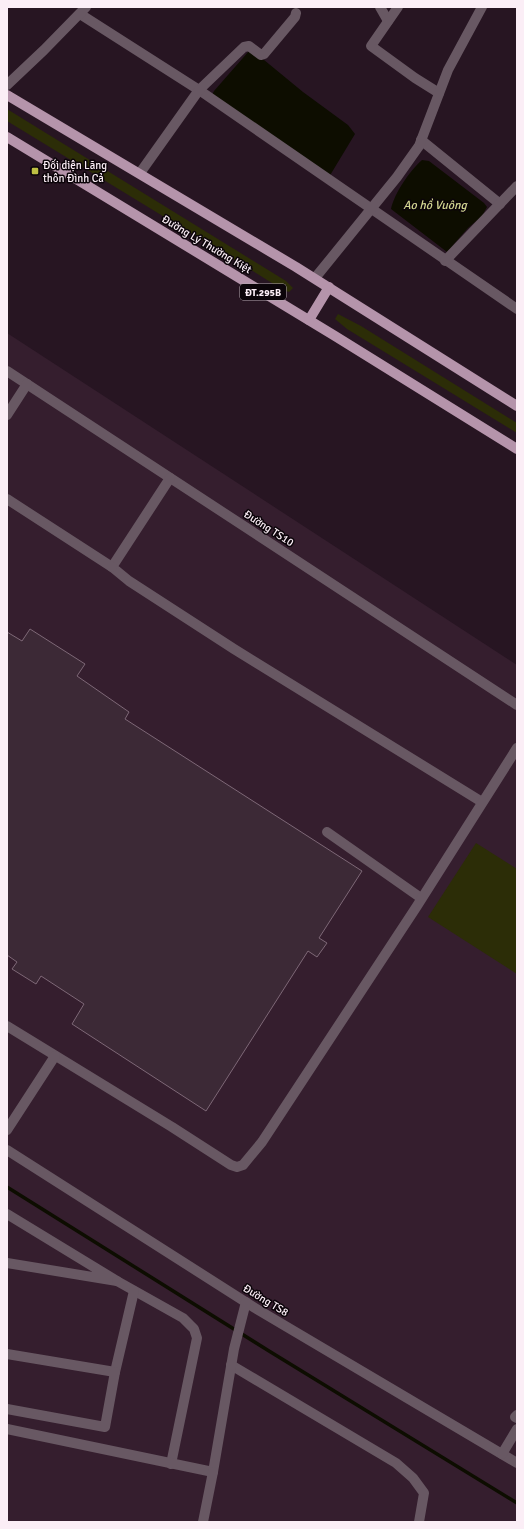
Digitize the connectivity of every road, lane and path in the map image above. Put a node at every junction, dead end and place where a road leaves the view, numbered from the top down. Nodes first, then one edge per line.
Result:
1 (380, 7) edge
2 (398, 7) edge
3 (482, 7) edge
4 (83, 10) edge
5 (296, 13) dead end
6 (388, 21) junction
7 (7, 85) edge
8 (199, 90) junction
9 (440, 93) junction
10 (7, 95) edge
11 (7, 137) edge
12 (421, 140) junction
13 (140, 173) junction
14 (517, 186) edge
15 (500, 204) junction
16 (370, 210) junction
17 (446, 261) junction
18 (315, 278) junction
19 (329, 287) junction
20 (517, 309) edge
21 (309, 320) junction
22 (7, 371) edge
23 (27, 384) junction
24 (517, 406) edge
25 (7, 415) edge
26 (517, 449) edge
27 (170, 478) junction
28 (7, 499) edge
29 (112, 567) junction
30 (517, 705) edge
31 (517, 748) edge
32 (482, 802) junction
33 (327, 832) dead end
34 (421, 898) junction
35 (7, 1026) edge
36 (55, 1056) junction
37 (7, 1130) edge
38 (7, 1150) edge
39 (7, 1214) edge
40 (7, 1263) edge
41 (117, 1281) junction
42 (134, 1291) junction
43 (246, 1302) junction
44 (7, 1354) edge
45 (231, 1365) junction
46 (115, 1372) junction
47 (7, 1409) edge
48 (517, 1415) edge
49 (517, 1418) edge
50 (517, 1428) edge
51 (7, 1429) edge
52 (502, 1454) junction
53 (517, 1463) edge
54 (171, 1464) junction
55 (213, 1472) junction
56 (203, 1522) edge
57 (419, 1522) edge

1 - 6 street
2 - 6 street
3 - 9 street
4 - 7 street
4 - 8 street
5 - 8 street
6 - 9 street
8 - 13 street
8 - 16 street
9 - 12 street
10 - 13 main road
11 - 21 main road, Đường Lý Thường Kiệt / ĐT.295B
12 - 15 street
12 - 16 street
13 - 18 main road
14 - 15 street
15 - 17 street
16 - 17 street
16 - 18 street
17 - 20 street
18 - 19 main road
19 - 21 main road
19 - 24 main road
21 - 26 main road, Đường Lý Thường Kiệt / ĐT.295B
22 - 23 street, Đường TS10
23 - 25 street
23 - 27 street, Đường TS10
27 - 29 street
27 - 30 street, Đường TS10
28 - 29 street
29 - 32 street
31 - 32 street
32 - 34 street
33 - 34 street
34 - 36 street
35 - 36 street
36 - 37 street
38 - 43 street, Đường TS8
39 - 41 street
40 - 41 street
41 - 42 street
42 - 46 street
42 - 54 street
43 - 45 street
43 - 52 street, Đường TS8
44 - 46 street
45 - 55 street
45 - 57 street
46 - 47 street
48 - 49 street
50 - 52 street
51 - 54 street
52 - 53 street, Đường TS8
54 - 55 street
55 - 56 street

